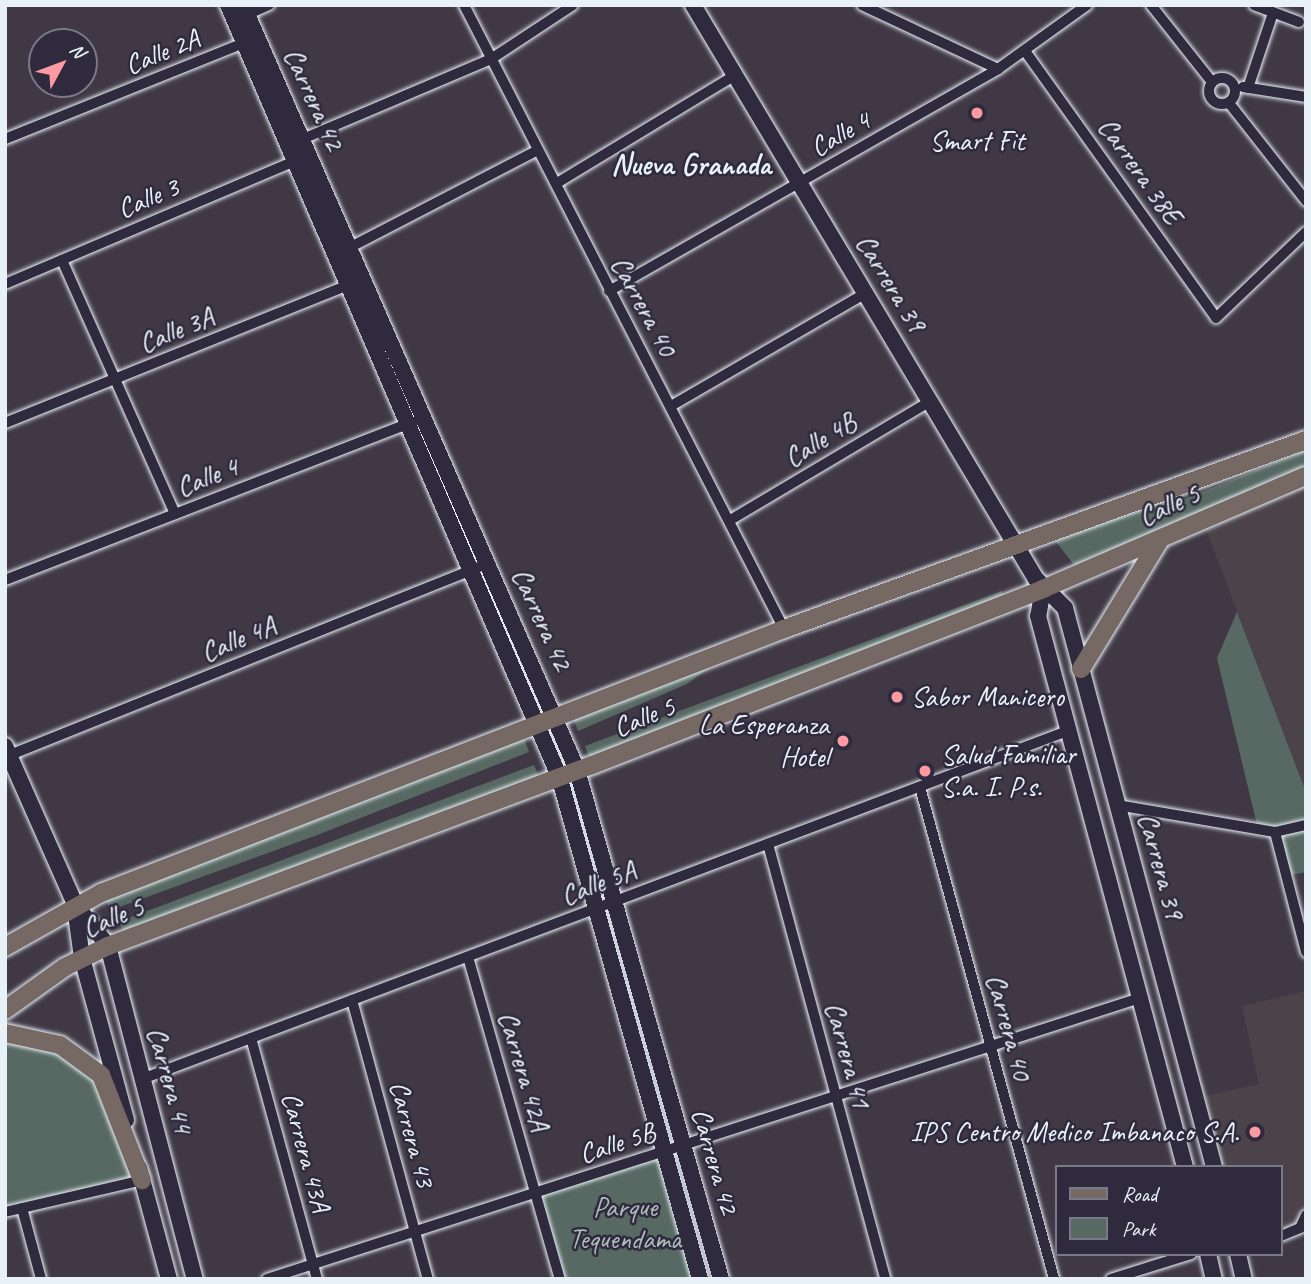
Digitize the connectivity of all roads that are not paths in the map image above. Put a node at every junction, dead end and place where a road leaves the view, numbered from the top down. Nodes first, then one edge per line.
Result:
1 (269, 5) edge
2 (464, 5) edge
3 (573, 5) edge
4 (694, 5) edge
5 (862, 5) edge
6 (1087, 5) edge
7 (1151, 5) edge
8 (1254, 5) edge
9 (238, 11) edge
10 (1273, 13) junction
11 (1299, 22) dead end
12 (251, 40) junction
13 (1025, 51) junction
14 (491, 59) junction
15 (998, 69) junction
16 (735, 75) junction
17 (1212, 82) junction
18 (1236, 87) junction
19 (1248, 88) junction
20 (1306, 97) edge
21 (1229, 103) junction
22 (5, 139) edge
23 (299, 150) junction
24 (538, 150) junction
25 (557, 183) junction
26 (800, 183) junction
27 (1306, 201) edge
28 (1306, 232) edge
29 (343, 251) junction
30 (62, 260) junction
31 (357, 282) junction
32 (5, 284) edge
33 (609, 291) junction
34 (866, 293) junction
35 (115, 379) junction
36 (931, 401) junction
37 (671, 406) junction
38 (417, 420) junction
39 (5, 423) edge
40 (1306, 440) edge
41 (1306, 476) edge
42 (175, 514) junction
43 (732, 519) junction
44 (1164, 536) junction
45 (1017, 546) junction
46 (489, 563) junction
47 (473, 569) junction
48 (5, 580) edge
49 (1042, 589) junction
50 (784, 629) junction
51 (1081, 669) junction
52 (548, 721) junction
53 (1070, 730) junction
54 (7, 753) edge
55 (568, 773) junction
56 (920, 787) junction
57 (1118, 805) junction
58 (1306, 825) edge
59 (1275, 832) junction
60 (768, 844) junction
61 (614, 901) junction
62 (75, 905) junction
63 (596, 908) junction
64 (108, 946) junction
65 (5, 947) edge
66 (1306, 952) edge
67 (468, 957) junction
68 (82, 958) junction
69 (1140, 998) junction
70 (352, 1000) junction
71 (5, 1010) edge
72 (5, 1033) edge
73 (251, 1038) junction
74 (991, 1046) junction
75 (142, 1079) junction
76 (836, 1096) junction
77 (683, 1145) junction
78 (664, 1151) junction
79 (1184, 1165) edge
80 (1213, 1165) edge
81 (168, 1174) junction
82 (142, 1180) junction
83 (535, 1193) junction
84 (22, 1208) junction
85 (5, 1212) edge
86 (1306, 1216) edge
87 (415, 1231) junction
88 (1283, 1235) edge
89 (1185, 1256) edge
90 (1208, 1256) edge
91 (1238, 1256) edge
92 (313, 1264) junction
93 (1210, 1278) edge
94 (41, 1279) edge
95 (169, 1279) edge
96 (195, 1279) edge
97 (267, 1279) edge
98 (317, 1279) edge
99 (428, 1279) edge
100 (560, 1279) edge
101 (699, 1279) edge
102 (721, 1279) edge
103 (885, 1279) edge
104 (1054, 1279) edge
105 (1111, 1279) edge
106 (1244, 1279) edge

1 - 9 street
2 - 14 street, Carrera 40
3 - 14 street, Calle 3
4 - 16 street, Carrera 39
5 - 15 street
6 - 13 street, Calle 4
7 - 17 street
8 - 10 street
9 - 12 street, Carrera 42
10 - 11 street
10 - 19 street
12 - 22 street, Calle 2A
12 - 23 street, Carrera 42
13 - 15 street, Calle 4
13 - 28 street, Carrera 38E
14 - 23 street, Calle 3
14 - 24 street, Carrera 40
15 - 26 street, Calle 4
16 - 25 street
16 - 26 street, Carrera 39
17 - 18 street
17 - 21 street
18 - 19 street
18 - 21 street
19 - 20 street
21 - 27 street
23 - 29 street, Carrera 42
23 - 30 street, Calle 3
24 - 25 street, Carrera 40
24 - 29 street
25 - 33 street, Carrera 40
26 - 33 street, Calle 4
26 - 34 street, Carrera 39
29 - 31 street, Carrera 42
30 - 32 street, Calle 3
30 - 35 street
31 - 35 street, Calle 3A
31 - 38 street, Carrera 42
33 - 37 street, Carrera 40
34 - 36 street, Carrera 39
34 - 37 street
35 - 39 street, Calle 3A
35 - 42 street
36 - 43 street, Calle 4B
36 - 45 street, Carrera 39
37 - 43 street, Carrera 40
38 - 42 street, Calle 4
38 - 46 street, Carrera 42
38 - 47 street, Carrera 42
40 - 45 main road, Calle 5
41 - 44 main road, Calle 5
42 - 48 street, Calle 4
43 - 50 street, Carrera 40
44 - 49 main road, Calle 5
44 - 51 main road
45 - 49 street, Carrera 39
45 - 50 main road, Calle 5
46 - 47 street, Calle 4A
46 - 52 street, Carrera 42
47 - 52 street, Carrera 42
47 - 54 street, Calle 4A
49 - 51 street, Carrera 39
49 - 53 street, Carrera 39
49 - 55 main road, Calle 5
50 - 52 main road, Calle 5
51 - 57 street, Carrera 39
52 - 55 street, Carrera 42
52 - 62 main road, Calle 5
53 - 56 street, Calle 5A
53 - 69 street, Carrera 39
54 - 62 street, Carrera 44
55 - 61 street, Carrera 42
55 - 63 street, Carrera 42
55 - 64 main road, Calle 5
56 - 60 street, Calle 5A
56 - 74 street, Carrera 40
57 - 59 street
57 - 80 street, Carrera 39
58 - 59 street
59 - 66 street
60 - 61 street, Calle 5A
60 - 76 street, Carrera 41
61 - 63 street, Calle 5A
61 - 77 street, Carrera 42
62 - 64 street, Carrera 44
62 - 65 main road, Calle 5
62 - 68 street, Carrera 44
63 - 67 street, Calle 5A
63 - 78 street, Carrera 42
64 - 68 main road, Calle 5
64 - 75 street, Carrera 44
67 - 70 street, Calle 5A
67 - 83 street, Carrera 42A
68 - 71 main road, Calle 5
68 - 82 street, Carrera 44
69 - 74 street, Calle 5B
69 - 79 street, Carrera 39
70 - 73 street, Calle 5A
70 - 87 street, Carrera 43
72 - 82 main road
73 - 75 street, Calle 5A
73 - 92 street, Carrera 43A
74 - 76 street, Calle 5B
74 - 104 street, Carrera 40
75 - 81 street, Carrera 44
76 - 77 street, Calle 5B
76 - 103 street, Carrera 41
77 - 78 street, Calle 5B
77 - 102 street, Carrera 42
78 - 83 street, Calle 5B
78 - 101 street, Carrera 42
81 - 82 street
81 - 96 street, Carrera 44
82 - 84 street
82 - 95 street, Carrera 44
83 - 87 street, Calle 5B
83 - 100 street, Carrera 42A
84 - 85 street
84 - 94 street
86 - 88 street
87 - 92 street, Calle 5B
87 - 99 street, Carrera 43
89 - 105 street
90 - 93 street
91 - 106 street
92 - 97 street, Calle 5B
92 - 98 street, Carrera 43A

